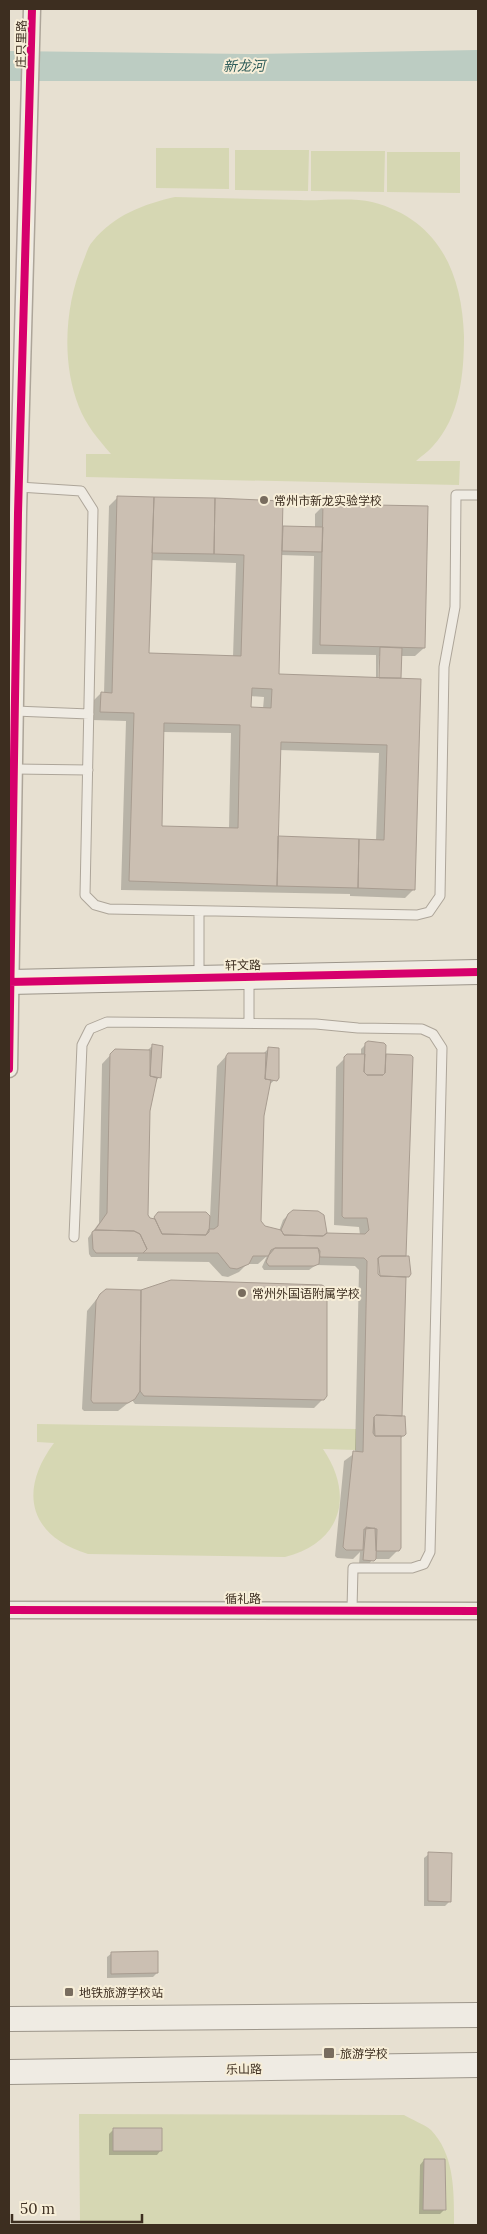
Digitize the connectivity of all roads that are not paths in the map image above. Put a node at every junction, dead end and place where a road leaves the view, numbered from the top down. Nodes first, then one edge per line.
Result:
1 (32, 9) edge
2 (19, 488) junction
3 (478, 495) edge
4 (15, 711) junction
5 (89, 714) junction
6 (15, 769) junction
7 (88, 770) junction
8 (199, 911) junction
9 (478, 972) edge
10 (249, 977) junction
11 (199, 978) junction
12 (10, 982) edge
13 (249, 1023) junction
14 (9, 1069) edge
15 (74, 1237) dead end
16 (352, 1609) junction
17 (9, 1610) edge
18 (478, 1610) edge
19 (478, 2015) edge
20 (9, 2019) edge
21 (478, 2065) edge
22 (9, 2072) edge

1 - 2 street, 庄只里路
2 - 4 street, 庄只里路
2 - 5 lane
3 - 8 lane
4 - 5 lane
4 - 6 street, 庄只里路
5 - 7 lane
6 - 7 lane
6 - 12 street, 庄只里路
7 - 8 lane
8 - 11 lane
9 - 10 main road, 轩文路
10 - 11 main road, 轩文路
10 - 13 lane
11 - 12 main road, 轩文路
12 - 14 street, 庄只里路
13 - 15 lane
13 - 16 lane
16 - 17 street, 循礼路
16 - 18 street, 循礼路
19 - 20 main road
21 - 22 main road, 乐山路

